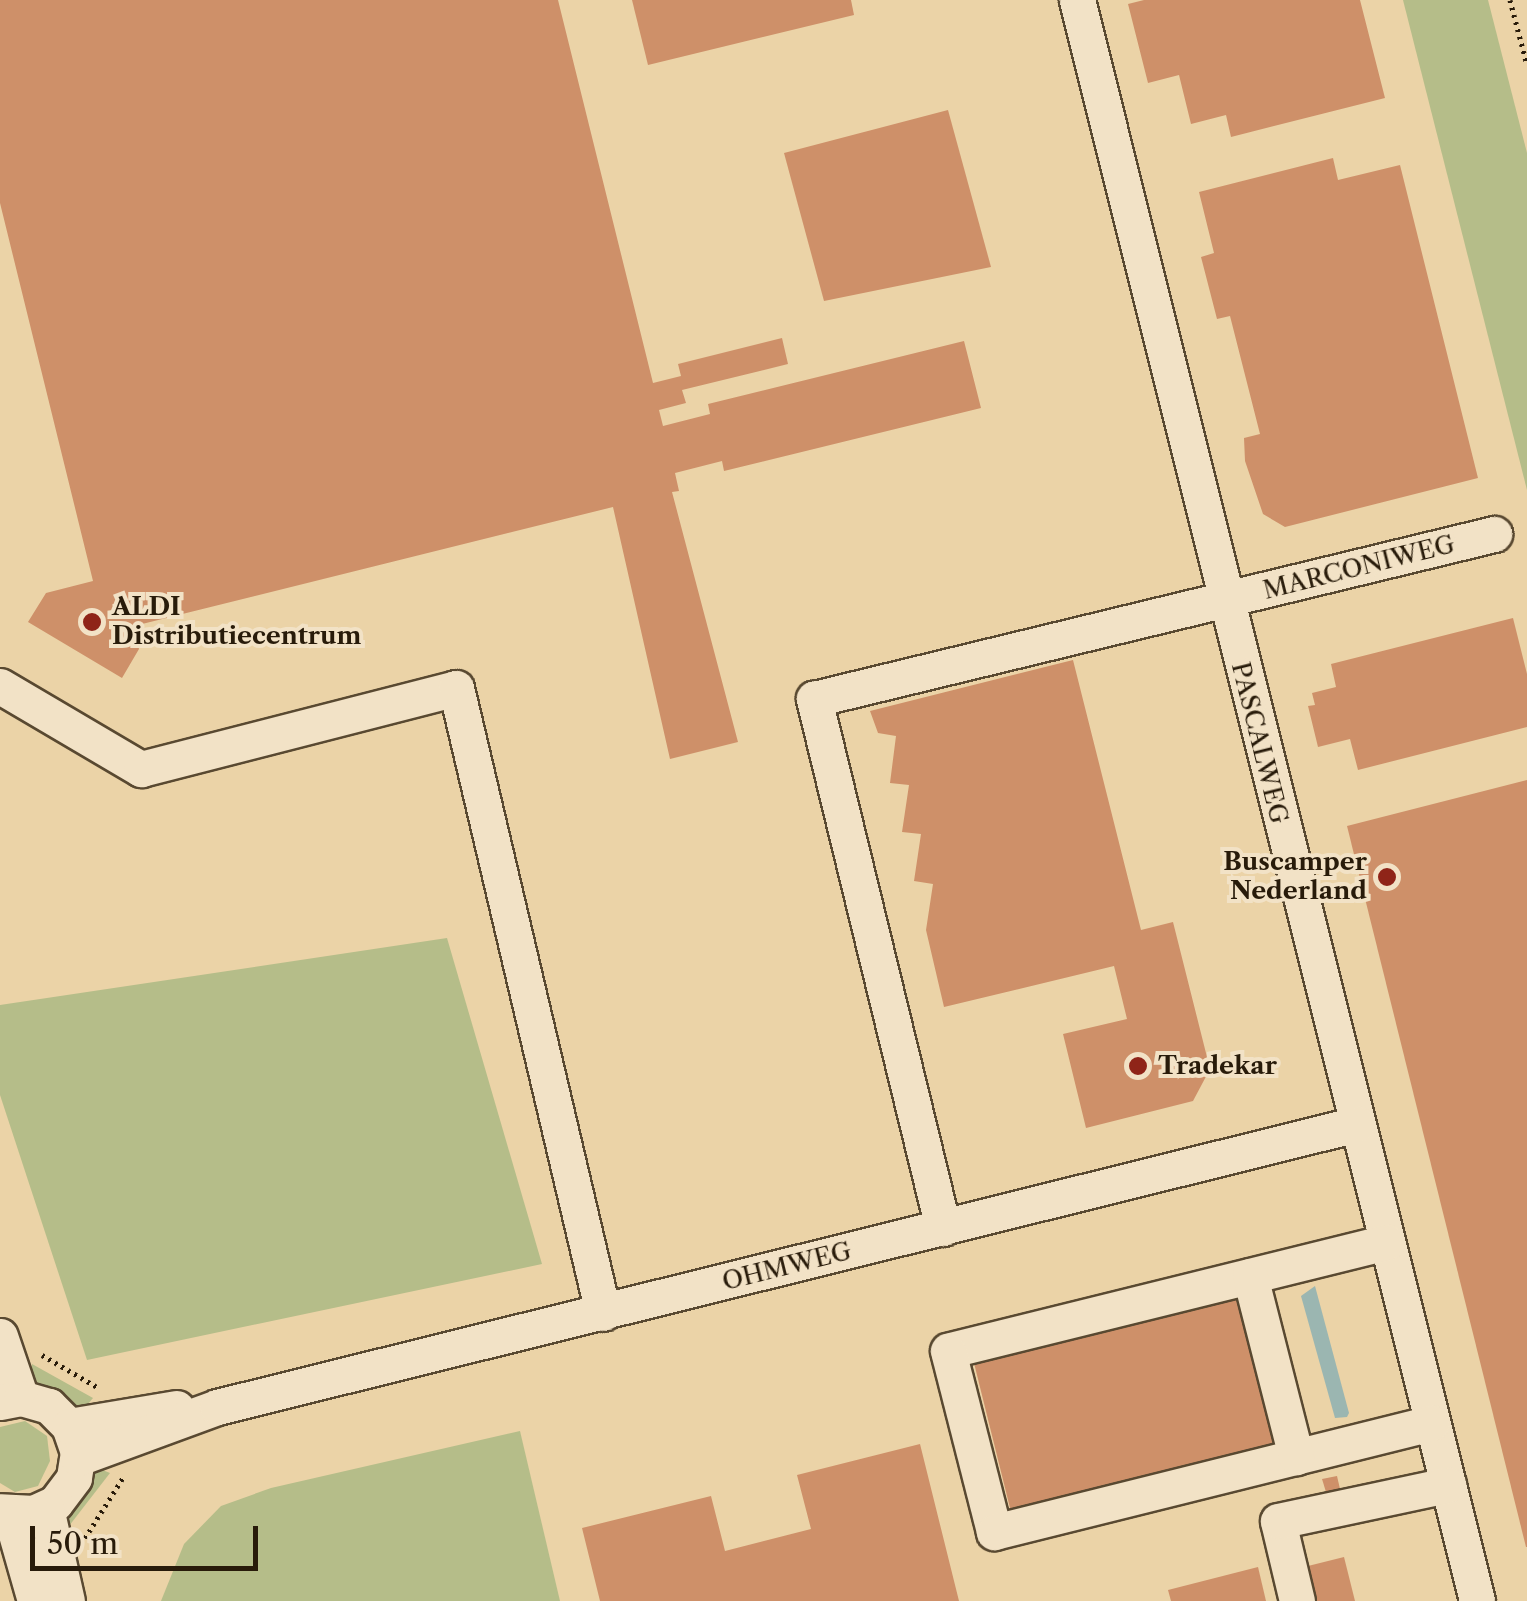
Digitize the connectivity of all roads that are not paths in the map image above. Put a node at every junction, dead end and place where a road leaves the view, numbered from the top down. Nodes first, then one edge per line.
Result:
1 (1076, 0) edge
2 (1494, 534) dead end
3 (1223, 602) junction
4 (0, 686) edge
5 (1357, 1124) junction
6 (944, 1228) junction
7 (1387, 1242) junction
8 (1250, 1276) junction
9 (603, 1313) junction
10 (0, 1336) edge
11 (10, 1400) edge
12 (1432, 1423) junction
13 (74, 1442) junction
14 (1296, 1457) junction
15 (1448, 1485) junction
16 (46, 1508) junction
17 (5, 1512) edge
18 (35, 1601) edge
19 (67, 1601) edge
20 (1297, 1601) edge
21 (1476, 1601) edge

1 - 3 street, PASCALWEG
2 - 3 street, MARCONIWEG
3 - 5 street, PASCALWEG
3 - 6 street, MARCONIWEG
4 - 9 street
5 - 6 street, OHMWEG
5 - 7 street, PASCALWEG
6 - 9 street, OHMWEG
7 - 8 street
7 - 12 street, PASCALWEG
8 - 14 street
8 - 14 street
9 - 13 street, OHMWEG
10 - 11 street
11 - 13 street
12 - 14 street
12 - 15 street, PASCALWEG
13 - 16 street
15 - 20 street
15 - 21 street, PASCALWEG
16 - 17 street
16 - 19 street
17 - 18 street

